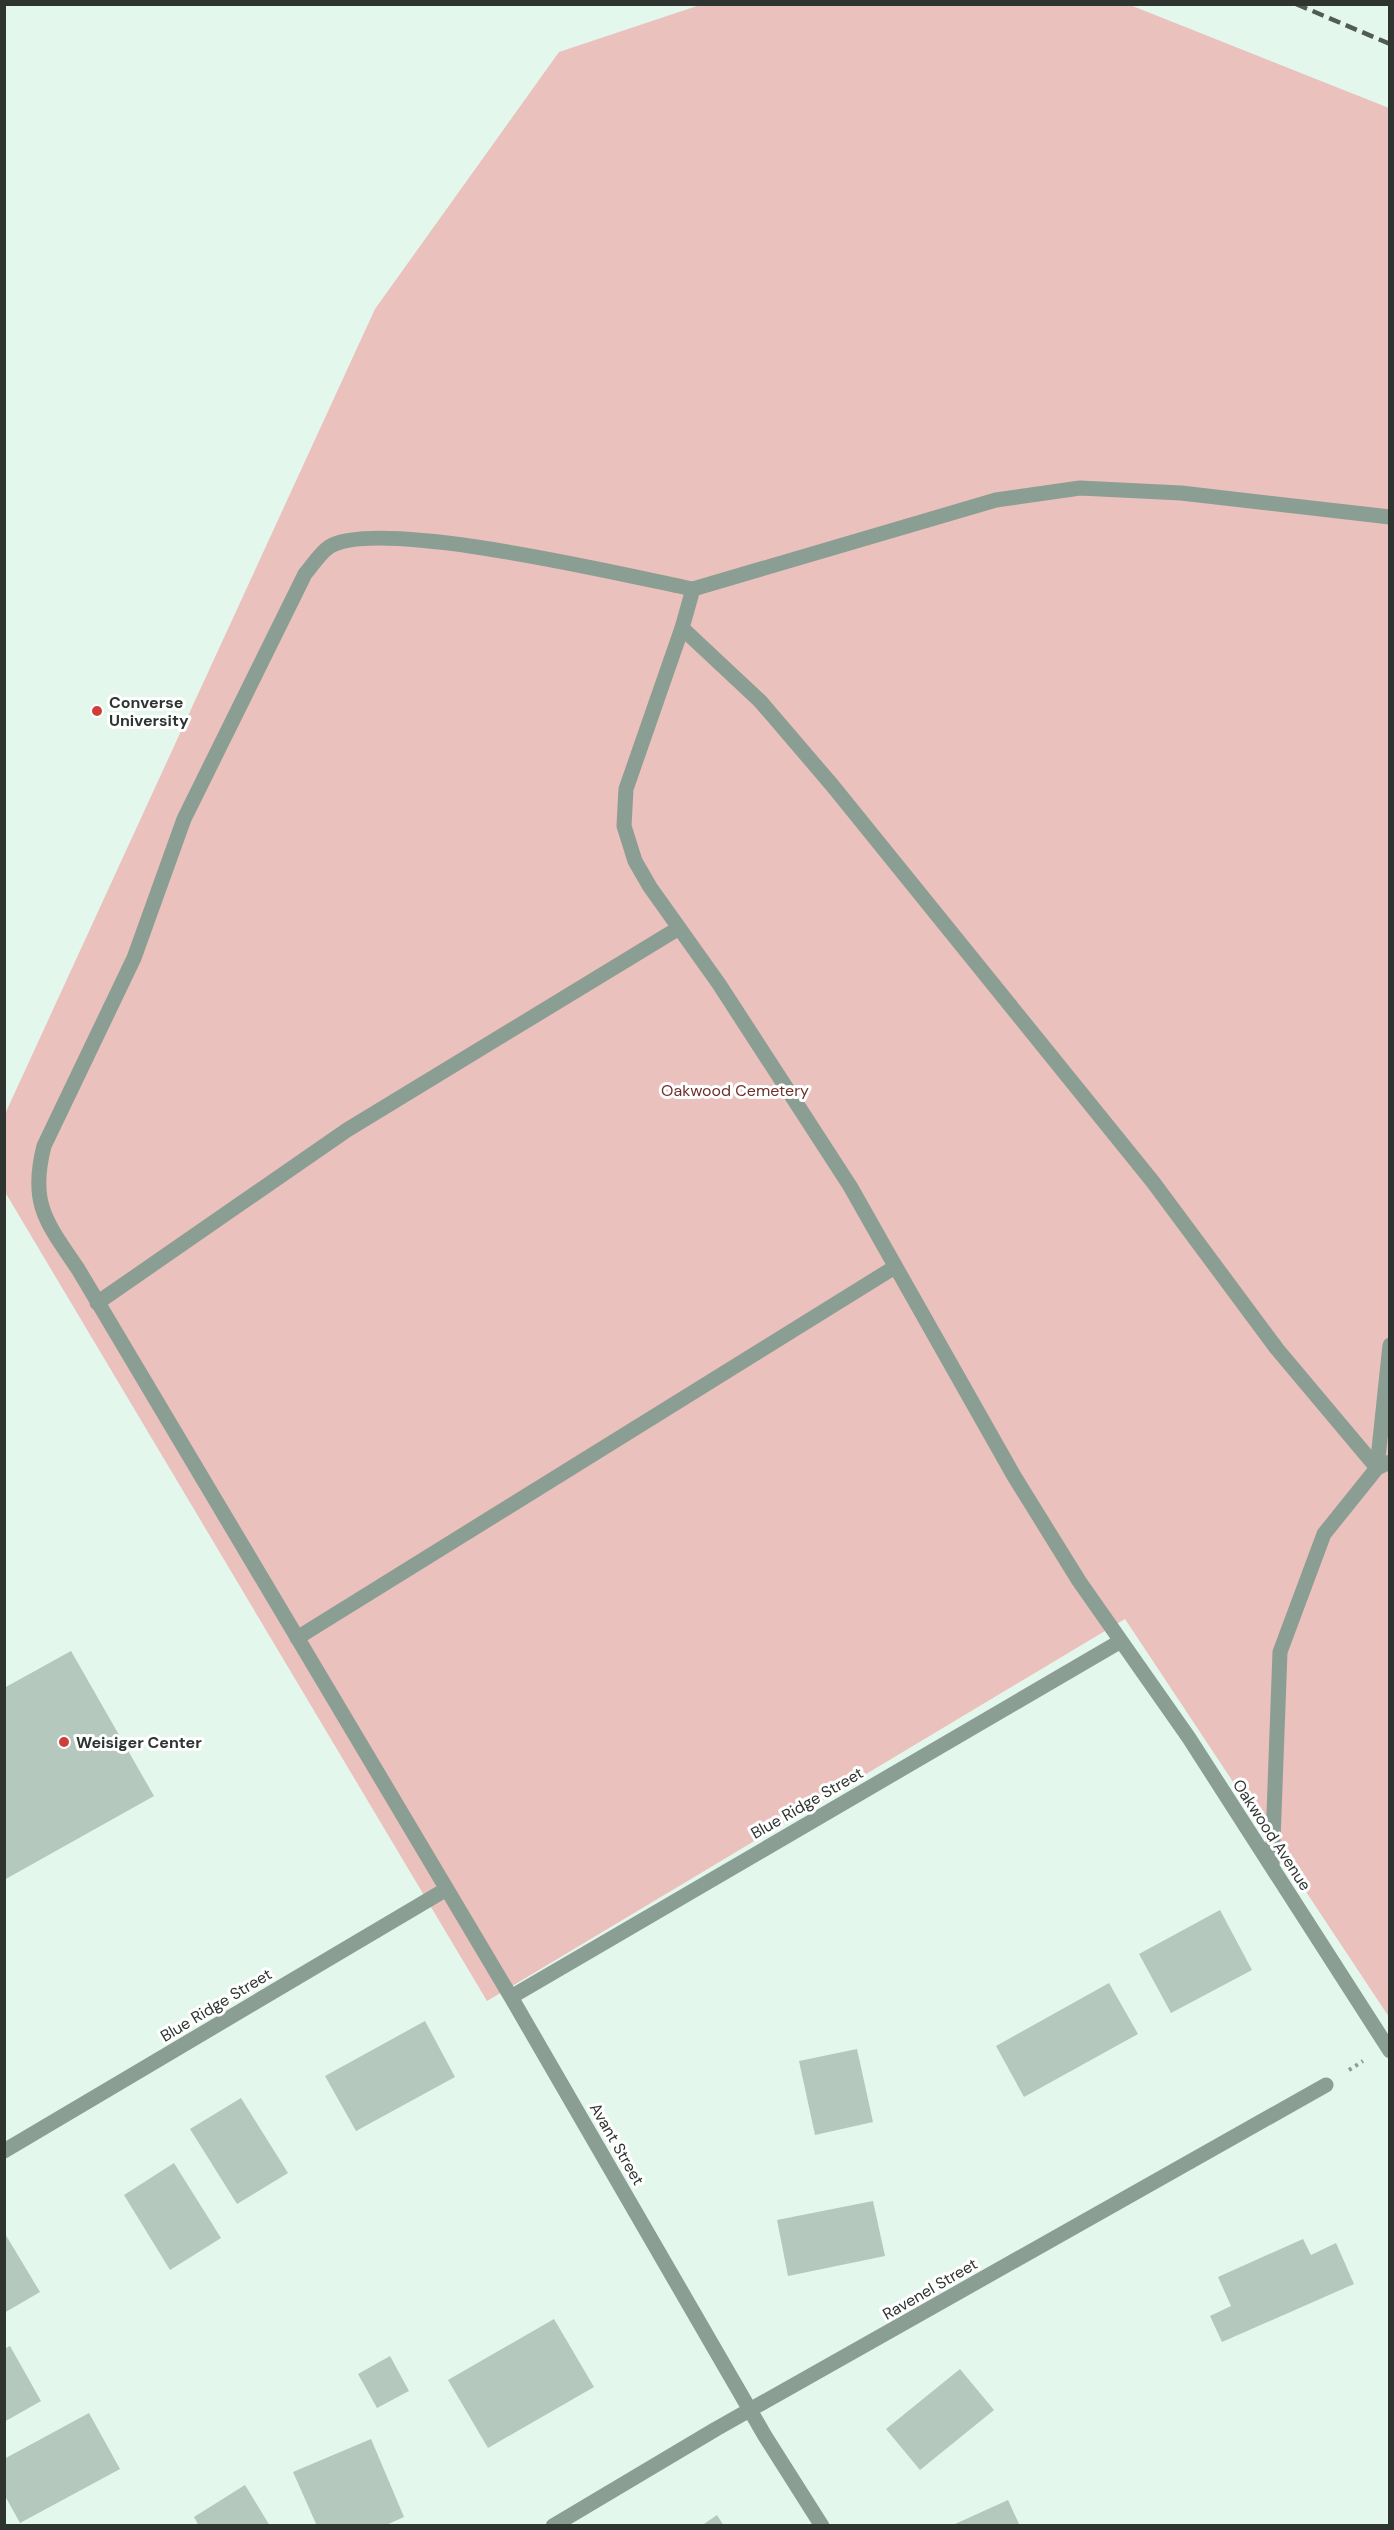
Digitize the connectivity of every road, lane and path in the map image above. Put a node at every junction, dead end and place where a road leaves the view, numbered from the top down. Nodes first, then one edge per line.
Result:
1 (1389, 517) edge
2 (693, 589) junction
3 (682, 628) junction
4 (679, 928) junction
5 (896, 1267) junction
6 (97, 1303) junction
7 (1389, 1345) edge
8 (1383, 1465) edge
9 (297, 1638) junction
10 (1121, 1641) junction
11 (1272, 1868) junction
12 (445, 1890) junction
13 (511, 1996) junction
14 (1388, 2048) edge
15 (1326, 2085) joint
16 (4, 2151) edge
17 (752, 2412) junction
18 (553, 2526) edge
19 (822, 2526) edge

1 - 2 street
2 - 3 street, Oakwood Avenue
2 - 6 street, Avant Street
3 - 4 street, Oakwood Avenue
3 - 8 street
4 - 5 street, Oakwood Avenue
4 - 6 street
5 - 9 street
5 - 10 street, Oakwood Avenue
6 - 9 street, Avant Street
7 - 8 street
8 - 11 street
9 - 12 street, Avant Street
10 - 11 street, Oakwood Avenue
10 - 13 street, Blue Ridge Street
11 - 14 street, Oakwood Avenue
12 - 13 street, Avant Street
12 - 16 street, Blue Ridge Street
13 - 17 street, Avant Street
14 - 15 path
15 - 17 street, Ravenel Street
17 - 18 street, Ravenel Street
17 - 19 street, Avant Street

